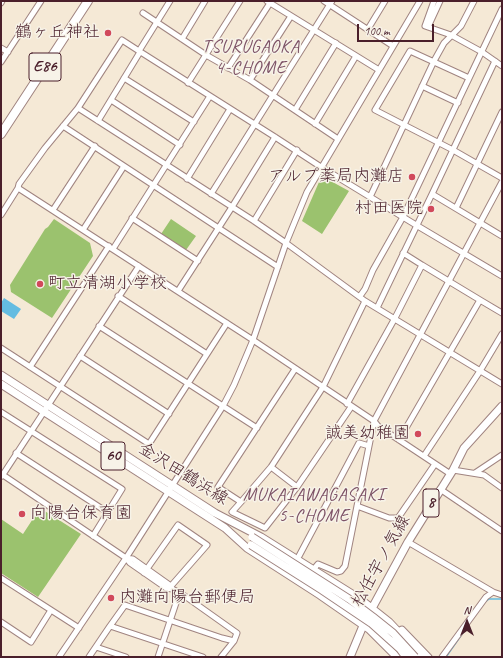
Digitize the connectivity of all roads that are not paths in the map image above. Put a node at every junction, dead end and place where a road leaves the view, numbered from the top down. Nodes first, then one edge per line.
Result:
1 (41, 1) edge
2 (88, 1) edge
3 (170, 1) edge
4 (205, 1) edge
5 (240, 1) edge
6 (324, 1) edge
7 (420, 1) edge
8 (434, 1) edge
9 (440, 1) edge
10 (474, 1) edge
11 (268, 2) edge
12 (384, 2) edge
13 (331, 3) edge
14 (502, 9) edge
15 (143, 13) dead end
16 (291, 16) junction
17 (157, 22) junction
18 (428, 27) junction
19 (313, 29) junction
20 (368, 29) junction
21 (451, 35) junction
22 (182, 39) junction
23 (336, 42) junction
24 (393, 46) junction
25 (1, 48) edge
26 (139, 51) junction
27 (8, 52) junction
28 (482, 52) junction
29 (206, 55) junction
30 (356, 56) junction
31 (495, 61) junction
32 (1, 62) edge
33 (434, 62) junction
34 (502, 66) edge
35 (228, 68) junction
36 (379, 70) junction
37 (124, 78) junction
38 (470, 78) junction
39 (250, 80) junction
40 (188, 83) junction
41 (422, 86) junction
42 (210, 96) junction
43 (273, 96) junction
44 (111, 100) junction
45 (458, 102) junction
46 (78, 108) junction
47 (230, 109) junction
48 (295, 110) junction
49 (502, 112) edge
50 (98, 121) junction
51 (194, 122) junction
52 (254, 124) junction
53 (315, 124) junction
54 (404, 125) junction
55 (63, 126) junction
56 (1, 134) edge
57 (275, 137) junction
58 (338, 139) junction
59 (439, 142) junction
60 (180, 145) junction
61 (95, 146) junction
62 (297, 150) junction
63 (453, 150) junction
64 (478, 164) junction
65 (124, 166) junction
66 (166, 166) junction
67 (321, 167) junction
68 (502, 178) edge
69 (187, 179) junction
70 (502, 182) edge
71 (154, 185) junction
72 (18, 188) junction
73 (211, 194) junction
74 (432, 194) junction
75 (370, 197) junction
76 (232, 208) junction
77 (456, 208) junction
78 (53, 210) junction
79 (1, 215) edge
80 (403, 217) junction
81 (132, 218) junction
82 (254, 221) junction
83 (480, 222) junction
84 (416, 225) junction
85 (220, 227) junction
86 (83, 230) junction
87 (502, 236) edge
88 (286, 243) junction
89 (111, 248) junction
90 (464, 252) junction
91 (402, 253) junction
92 (198, 261) junction
93 (422, 265) junction
94 (139, 266) junction
95 (278, 266) junction
96 (502, 276) edge
97 (448, 281) junction
98 (178, 291) junction
99 (118, 296) junction
100 (360, 296) junction
101 (480, 300) junction
102 (365, 301) junction
103 (377, 308) junction
104 (502, 313) edge
105 (394, 318) junction
106 (227, 323) junction
107 (99, 326) junction
108 (420, 334) junction
109 (502, 334) edge
110 (254, 340) junction
111 (1, 348) edge
112 (450, 353) junction
113 (207, 354) junction
114 (80, 356) junction
115 (30, 367) junction
116 (295, 369) junction
117 (480, 371) junction
118 (1, 375) edge
119 (1, 384) edge
120 (188, 384) junction
121 (502, 384) edge
122 (61, 386) junction
123 (322, 387) junction
124 (349, 405) junction
125 (223, 406) junction
126 (502, 406) edge
127 (46, 408) junction
128 (1, 412) edge
129 (169, 414) junction
130 (374, 421) junction
131 (257, 428) junction
132 (31, 430) junction
133 (399, 440) junction
134 (369, 446) junction
135 (16, 453) junction
136 (502, 455) edge
137 (424, 456) junction
138 (435, 464) junction
139 (271, 467) junction
140 (451, 472) junction
141 (475, 473) junction
142 (2, 476) edge
143 (297, 487) junction
144 (170, 488) junction
145 (502, 488) edge
146 (440, 489) junction
147 (241, 502) junction
148 (357, 506) junction
149 (107, 512) junction
150 (215, 513) junction
151 (225, 528) junction
152 (502, 531) edge
153 (93, 536) junction
154 (408, 542) junction
155 (299, 556) dead end
156 (126, 558) junction
157 (314, 570) junction
158 (145, 571) junction
159 (1, 578) edge
160 (172, 587) junction
161 (493, 592) junction
162 (182, 594) junction
163 (502, 595) edge
164 (372, 608) junction
165 (51, 610) junction
166 (171, 621) junction
167 (1, 622) edge
168 (363, 625) junction
169 (110, 626) junction
170 (79, 628) junction
171 (398, 631) junction
172 (234, 641) junction
173 (163, 643) junction
174 (96, 647) junction
175 (388, 648) junction
176 (59, 657) edge
177 (89, 657) edge
178 (126, 657) edge
179 (158, 657) edge
180 (203, 657) edge
181 (221, 657) edge
182 (350, 657) edge
183 (392, 657) edge
184 (397, 657) edge
185 (406, 657) edge
186 (415, 657) edge
187 (422, 657) edge
188 (429, 657) edge
189 (442, 657) edge

1 - 27 street
2 - 56 highway, E86
3 - 17 street
4 - 22 street
5 - 29 street
6 - 13 street
7 - 24 street
8 - 18 street
9 - 18 street
10 - 21 street
11 - 16 street
11 - 35 street
12 - 20 street
13 - 19 street
13 - 20 street
14 - 28 street
15 - 17 street
16 - 19 street
16 - 39 street
17 - 22 street
17 - 26 street
18 - 21 street
19 - 23 street
19 - 43 street
20 - 24 street
21 - 28 street
21 - 33 street
22 - 29 street
23 - 30 street
23 - 48 street
24 - 36 street
25 - 27 street
26 - 37 street
26 - 40 street
26 - 46 street
27 - 32 street
28 - 31 street
28 - 38 street
29 - 35 street
29 - 40 street
30 - 36 street
30 - 53 street
31 - 34 street
31 - 63 street
33 - 38 street
33 - 41 street
33 - 54 street
35 - 39 street
36 - 58 street
37 - 44 street
37 - 51 street
38 - 45 street
39 - 43 street
40 - 42 street
41 - 45 street
41 - 54 street
42 - 47 street
42 - 51 street
43 - 48 street
43 - 52 street
44 - 50 street
44 - 60 street
45 - 59 street
46 - 50 street
46 - 55 street
47 - 52 street
47 - 69 street
48 - 53 street
49 - 64 street
50 - 66 street
51 - 60 street
52 - 57 street
52 - 73 street
53 - 58 street
54 - 59 street
54 - 75 street
55 - 61 street
55 - 72 street
57 - 62 street
57 - 76 street
58 - 67 street
59 - 63 street
59 - 80 street
60 - 66 street
61 - 65 street
61 - 78 street
62 - 67 street
62 - 82 street
63 - 64 street
63 - 74 street
64 - 68 street
64 - 77 street
65 - 71 street
65 - 86 street
66 - 69 street
66 - 71 street
67 - 75 street
67 - 88 street
69 - 73 street
70 - 83 street
71 - 81 street
71 - 85 street
72 - 78 street
72 - 79 street
73 - 76 street
74 - 77 street
74 - 84 street
75 - 80 street
76 - 82 street
76 - 85 street
77 - 83 street
78 - 86 street
80 - 84 street
80 - 100 street
81 - 89 street
81 - 92 street
82 - 88 street
83 - 87 street
83 - 90 street
84 - 90 street
84 - 91 street
85 - 92 street
85 - 95 street
86 - 89 street
88 - 95 street
88 - 100 street
89 - 94 street
89 - 115 street
90 - 96 street
90 - 97 street
91 - 93 street
91 - 103 street
92 - 98 street
93 - 97 street
93 - 105 street
94 - 98 street
94 - 99 street
95 - 110 street
97 - 101 street
97 - 108 street
98 - 106 street
99 - 107 street
99 - 113 street
100 - 102 street
101 - 104 street
101 - 112 street
102 - 103 street
102 - 123 street
103 - 105 street
105 - 108 street
105 - 124 street
106 - 110 street
106 - 113 street
107 - 114 street
107 - 120 street
108 - 112 street
108 - 130 street
109 - 117 street
110 - 116 street
110 - 125 street
111 - 115 street
112 - 117 street
112 - 133 street
113 - 120 street
114 - 122 street
114 - 129 street
115 - 122 street
116 - 123 street
116 - 131 street
117 - 121 street
117 - 137 street
118 - 127 main road, 金沢田鶴浜線 / 60
119 - 127 main road, 金沢田鶴浜線 / 60
120 - 125 street
120 - 129 street
122 - 127 street
122 - 129 street
123 - 124 street
123 - 139 street
124 - 130 street
124 - 143 street
125 - 131 street
125 - 144 street
126 - 140 main road, 松任宇ノ気線 / 8
127 - 132 street
127 - 144 main road, 金沢田鶴浜線 / 60
128 - 132 street
130 - 133 street
130 - 134 street
131 - 147 street
132 - 135 street
132 - 149 street
133 - 137 street
134 - 148 street
134 - 155 street
135 - 142 street
135 - 149 street
136 - 141 street
137 - 138 street
138 - 140 street
138 - 148 street
139 - 143 street
139 - 147 street
140 - 141 street
140 - 146 main road, 松任宇ノ気線 / 8
141 - 145 street
142 - 153 street
143 - 147 street
144 - 150 main road, 金沢田鶴浜線 / 60
144 - 151 main road, 金沢田鶴浜線 / 60
144 - 156 street
146 - 152 street
146 - 154 main road, 松任宇ノ気線 / 8
148 - 157 street
149 - 153 street
150 - 157 main road, 金沢田鶴浜線 / 60
150 - 186 main road, bridge
151 - 168 main road, 金沢田鶴浜線 / 60
151 - 185 main road, bridge
153 - 156 street
154 - 161 street
154 - 164 main road, 松任宇ノ気線 / 8
156 - 158 street
156 - 170 street
157 - 164 main road, 金沢田鶴浜線 / 60
158 - 160 street
158 - 160 street
159 - 165 street
160 - 162 street
161 - 163 street
161 - 189 street
162 - 166 street
162 - 172 street
164 - 168 main road, 松任宇ノ気線 / 8
164 - 171 main road, 金沢田鶴浜線
165 - 167 street
165 - 170 street
166 - 169 street
166 - 172 street
166 - 173 street
168 - 175 main road, 金沢田鶴浜線
168 - 182 main road, 松任宇ノ気線 / 8
169 - 173 street
169 - 174 street
170 - 176 street
171 - 187 main road, 金沢田鶴浜線
171 - 188 street
172 - 181 street
173 - 179 street
173 - 180 street
174 - 177 street
174 - 178 street
175 - 183 street
175 - 184 main road, 金沢田鶴浜線

